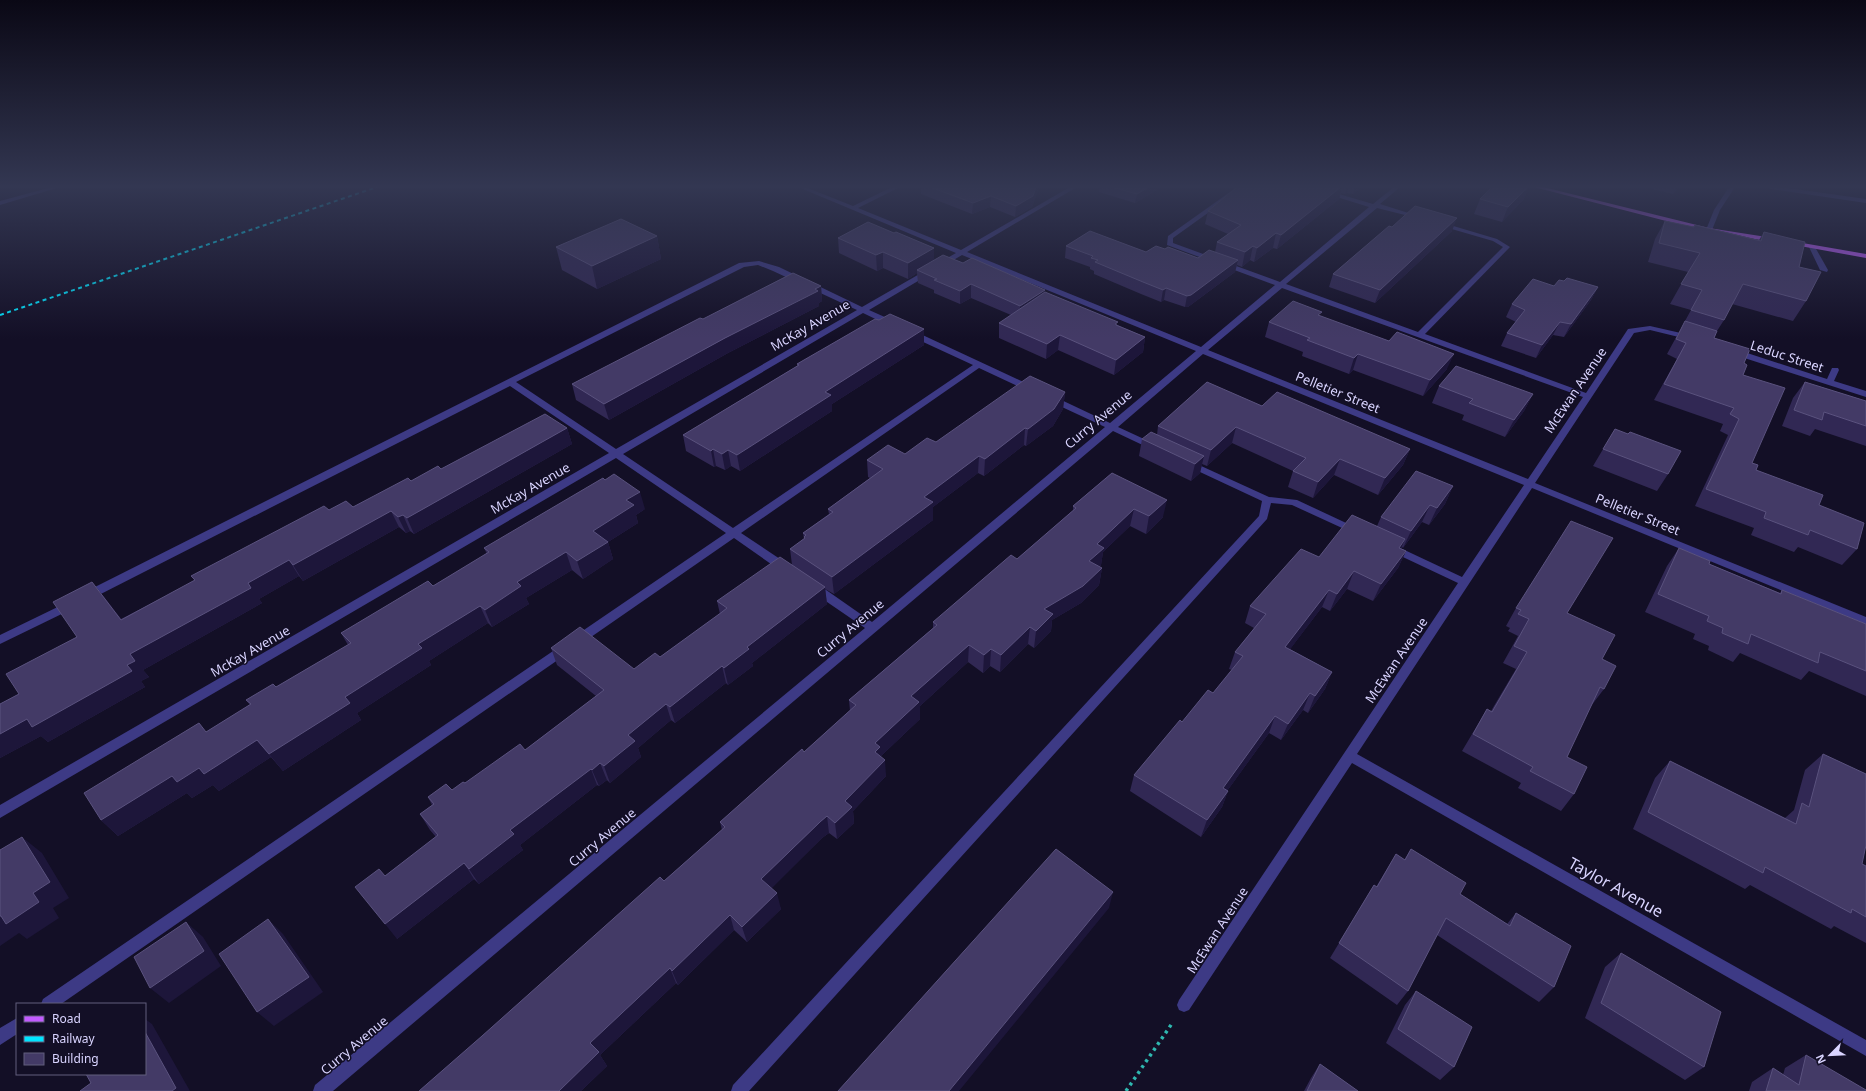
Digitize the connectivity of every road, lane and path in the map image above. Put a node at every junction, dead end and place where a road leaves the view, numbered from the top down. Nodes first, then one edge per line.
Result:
1 (926, 238) edge
2 (985, 238) edge
3 (1170, 238) edge
4 (1335, 238) edge
5 (1488, 238) edge
6 (1757, 238) edge
7 (1812, 247) junction
8 (961, 252) junction
9 (1866, 256) edge
10 (1824, 270) dead end
11 (1280, 284) junction
12 (862, 310) junction
13 (1420, 335) junction
14 (1702, 341) edge
15 (1724, 348) edge
16 (1202, 350) junction
17 (978, 365) junction
18 (1835, 370) dead end
19 (510, 382) junction
20 (1830, 382) junction
21 (1866, 394) edge
22 (1587, 396) junction
23 (1111, 427) junction
24 (1163, 451) edge
25 (616, 453) junction
26 (1177, 458) edge
27 (1529, 484) junction
28 (1267, 500) junction
29 (734, 533) junction
30 (1364, 535) edge
31 (1385, 545) edge
32 (790, 571) edge
33 (1464, 582) junction
34 (809, 584) edge
35 (1866, 621) edge
36 (873, 628) junction
37 (0, 640) edge
38 (1349, 755) junction
39 (0, 812) edge
40 (49, 1003) edge
41 (1184, 1005) joint
42 (16, 1026) edge
43 (0, 1037) edge
44 (1866, 1048) edge
45 (321, 1091) edge
46 (739, 1091) edge
47 (1126, 1091) edge

1 - 8 street, Pelletier Street
2 - 8 street, McKay Avenue
3 - 11 street
4 - 11 street, Curry Avenue
5 - 13 street
6 - 7 main road
7 - 9 main road
7 - 10 street
8 - 12 street, McKay Avenue
8 - 16 street, Pelletier Street
11 - 13 street
11 - 16 street, Curry Avenue
12 - 17 street
12 - 19 street
12 - 25 street, McKay Avenue
13 - 22 street
14 - 22 street, McEwan Avenue
15 - 20 street, Leduc Street
16 - 23 street, Curry Avenue
16 - 27 street, Pelletier Street
17 - 23 street
17 - 29 street
18 - 20 street
19 - 25 street
19 - 37 street
20 - 21 street, Leduc Street
22 - 27 street, McEwan Avenue
23 - 24 street
23 - 36 street, Curry Avenue
25 - 29 street
25 - 39 street, McKay Avenue
26 - 28 street
27 - 33 street, McEwan Avenue
27 - 35 street, Pelletier Street
28 - 30 street
28 - 46 street
29 - 32 street
29 - 40 street
31 - 33 street
33 - 38 street, McEwan Avenue
34 - 36 street
36 - 45 street, Curry Avenue
38 - 41 street, McEwan Avenue
38 - 44 street, Taylor Avenue
41 - 47 path
42 - 43 street

